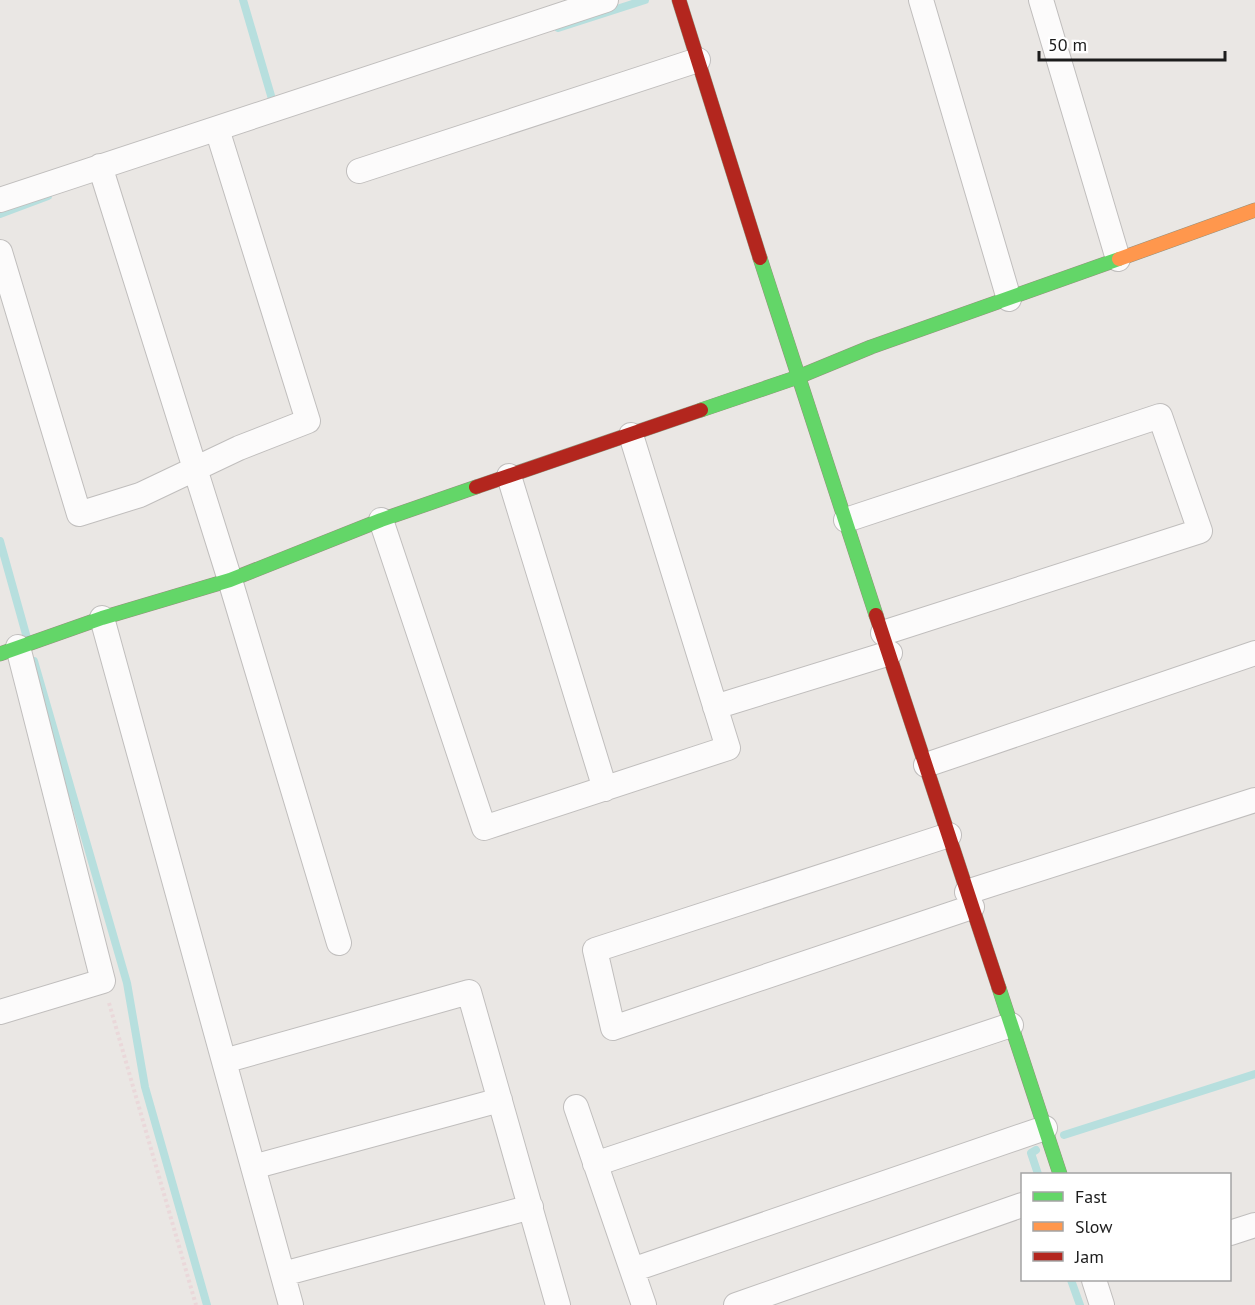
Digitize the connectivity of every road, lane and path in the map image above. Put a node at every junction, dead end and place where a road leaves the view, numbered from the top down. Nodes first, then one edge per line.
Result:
1 (606, 0) edge
2 (679, 0) edge
3 (921, 0) edge
4 (1041, 0) edge
5 (698, 60) junction
6 (219, 136) junction
7 (359, 171) dead end
8 (103, 175) junction
9 (0, 200) edge
10 (1254, 215) edge
11 (0, 252) edge
12 (1118, 258) junction
13 (1009, 299) junction
14 (798, 376) junction
15 (631, 435) junction
16 (194, 470) junction
17 (509, 476) junction
18 (381, 520) junction
19 (846, 520) junction
20 (230, 580) junction
21 (102, 618) junction
22 (886, 643) junction
23 (18, 647) edge
24 (1255, 653) edge
25 (715, 707) junction
26 (926, 765) junction
27 (605, 789) junction
28 (1255, 800) edge
29 (949, 835) junction
30 (970, 900) junction
31 (339, 943) dead end
32 (103, 981) junction
33 (0, 1012) edge
34 (1011, 1025) junction
35 (224, 1061) junction
36 (500, 1100) junction
37 (576, 1107) dead end
38 (1045, 1128) junction
39 (595, 1164) junction
40 (253, 1167) junction
41 (1060, 1173) edge
42 (1021, 1206) edge
43 (531, 1207) junction
44 (1255, 1226) edge
45 (1231, 1233) edge
46 (632, 1270) junction
47 (283, 1274) junction
48 (1094, 1281) edge
49 (196, 1305) edge
50 (291, 1305) edge
51 (558, 1305) edge
52 (644, 1305) edge
53 (736, 1305) edge
54 (1102, 1305) edge

1 - 6 street
2 - 5 street
3 - 13 street
4 - 12 street
5 - 7 street
5 - 14 street
6 - 8 street
6 - 16 street
8 - 9 street
8 - 16 street
10 - 12 street
11 - 16 street
12 - 13 street
13 - 14 street
14 - 15 street
14 - 19 street
15 - 17 street
15 - 25 street
16 - 20 street
17 - 18 street
17 - 27 street
18 - 20 street
18 - 27 street
19 - 22 street
19 - 22 street
20 - 21 street
20 - 31 street
21 - 23 street
21 - 35 street
22 - 25 street
22 - 26 street
23 - 32 street
24 - 26 street
25 - 27 street
26 - 29 street
28 - 30 street
29 - 30 street
29 - 30 street
30 - 34 street
32 - 33 street
32 - 49 path
34 - 38 street
34 - 39 street
35 - 36 street
35 - 40 street
36 - 40 street
36 - 43 street
37 - 39 street
38 - 41 street
38 - 46 street
39 - 46 street
40 - 47 street
42 - 53 street
43 - 47 street
43 - 51 street
44 - 45 street
46 - 52 street
47 - 50 street
48 - 54 street

